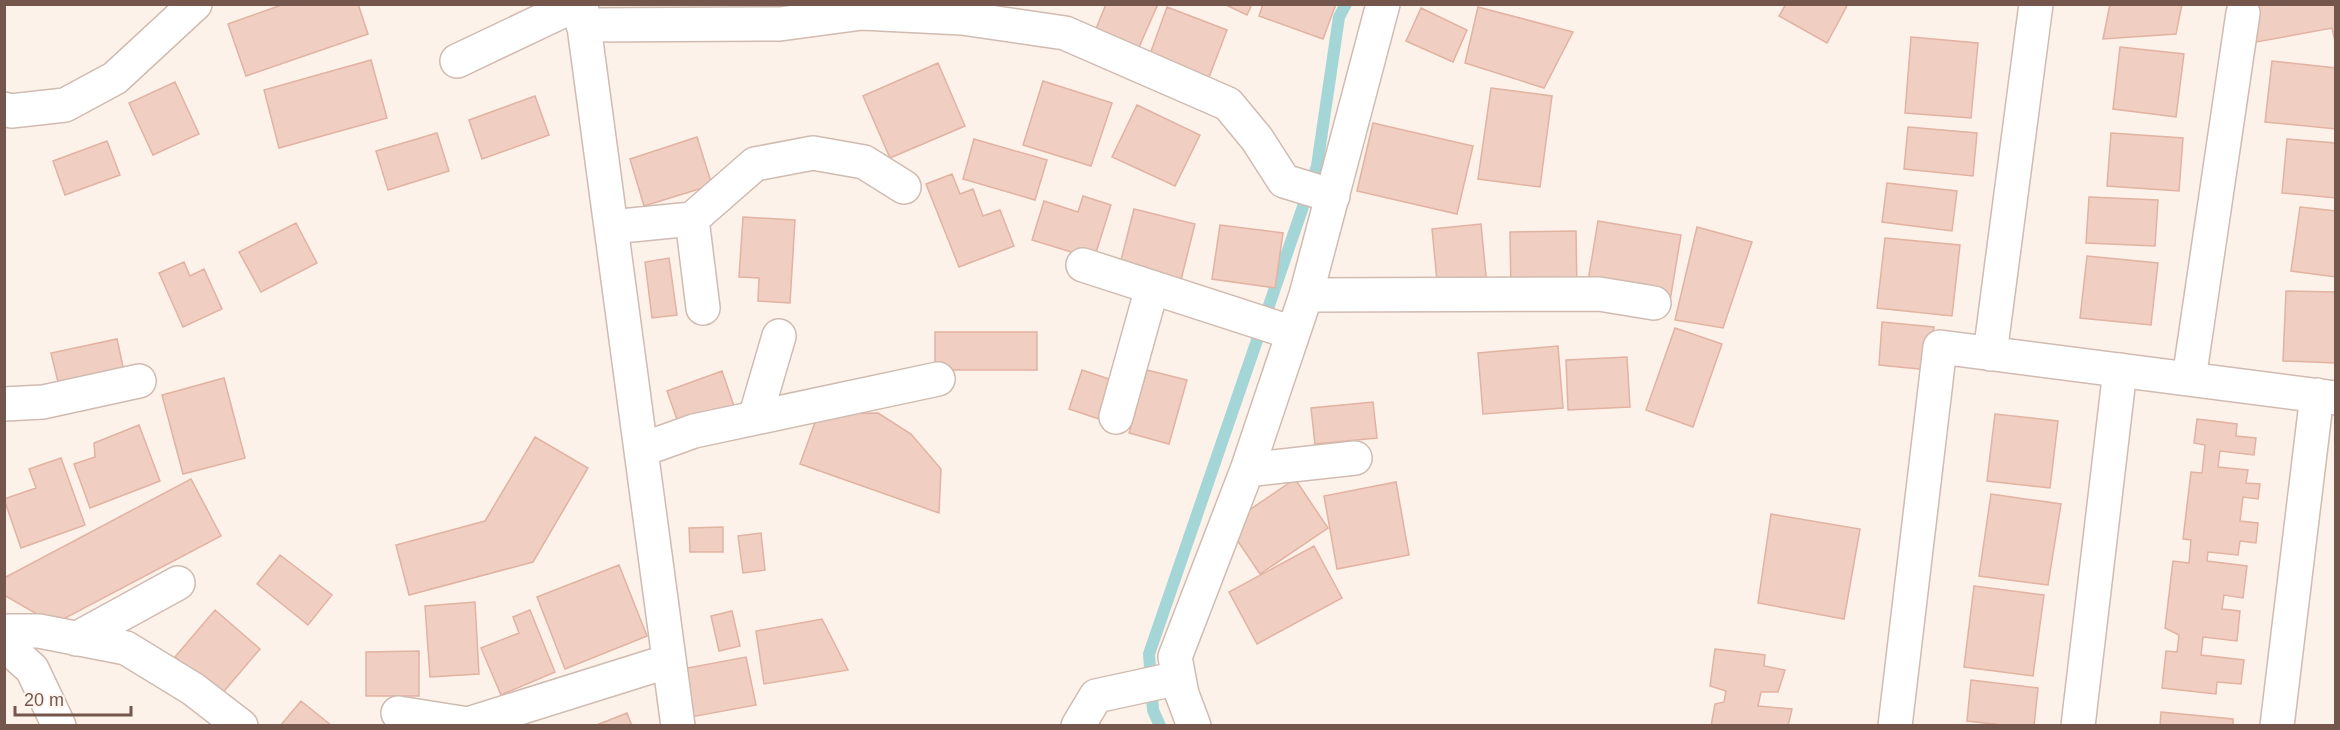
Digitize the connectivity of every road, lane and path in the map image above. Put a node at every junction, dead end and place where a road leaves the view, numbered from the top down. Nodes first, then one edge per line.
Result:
1 (195, 4) edge
2 (1383, 4) edge
3 (2036, 4) edge
4 (571, 10) edge
5 (2243, 14) dead end
6 (457, 62) dead end
7 (4, 109) edge
8 (904, 187) dead end
9 (1332, 196) junction
10 (692, 219) junction
11 (611, 227) junction
12 (1083, 265) dead end
13 (1152, 288) junction
14 (1306, 295) junction
15 (1654, 303) dead end
16 (703, 308) dead end
17 (1291, 332) junction
18 (779, 336) dead end
19 (1990, 354) junction
20 (2120, 370) junction
21 (938, 379) dead end
22 (2189, 379) junction
23 (139, 381) dead end
24 (2326, 397) edge
25 (4, 404) edge
26 (1116, 417) dead end
27 (755, 418) junction
28 (640, 450) junction
29 (1355, 458) dead end
30 (1247, 470) junction
31 (178, 583) dead end
32 (4, 631) edge
33 (76, 639) junction
34 (4, 644) edge
35 (669, 661) junction
36 (1177, 679) junction
37 (398, 713) dead end
38 (468, 725) edge
39 (59, 726) edge
40 (241, 726) edge
41 (678, 726) edge
42 (1078, 726) edge
43 (1194, 726) edge
44 (1895, 726) edge
45 (2078, 726) edge
46 (2277, 726) edge

1 - 7 street
2 - 9 street
3 - 19 street
4 - 6 street
4 - 9 street
4 - 11 street
5 - 22 street
8 - 10 street
9 - 14 street
10 - 11 street
10 - 16 street
11 - 28 street
12 - 13 street
13 - 17 street
13 - 26 street
14 - 15 street
14 - 17 street
17 - 30 street
18 - 27 street
19 - 20 street
19 - 44 street
20 - 22 street
20 - 45 street
21 - 27 street
22 - 24 street
23 - 25 street
24 - 46 street
27 - 28 street
28 - 35 street
29 - 30 street
30 - 36 street
31 - 33 street
32 - 33 street
33 - 40 street
34 - 39 street
35 - 38 street
35 - 41 street
36 - 42 street
36 - 43 street
37 - 38 street

